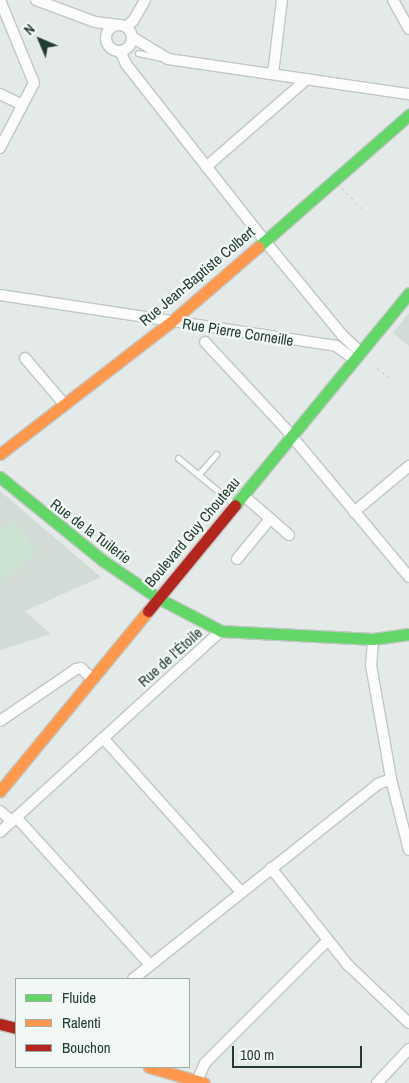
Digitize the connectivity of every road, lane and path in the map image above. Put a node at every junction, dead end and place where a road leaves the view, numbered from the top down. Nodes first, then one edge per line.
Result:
1 (0, 0) edge
2 (36, 0) edge
3 (145, 0) edge
4 (282, 0) edge
5 (393, 0) edge
6 (95, 22) junction
7 (122, 26) junction
8 (409, 28) edge
9 (132, 37) junction
10 (106, 39) junction
11 (120, 51) junction
12 (138, 53) dead end
13 (164, 57) junction
14 (273, 74) junction
15 (307, 79) junction
16 (0, 94) edge
17 (409, 94) edge
18 (23, 105) junction
19 (409, 116) edge
20 (0, 148) edge
21 (206, 167) junction
22 (334, 180) junction
23 (364, 211) dead end
24 (264, 240) junction
25 (409, 293) edge
26 (0, 295) edge
27 (171, 322) junction
28 (191, 324) junction
29 (208, 327) junction
30 (342, 335) junction
31 (205, 342) junction
32 (336, 346) junction
33 (357, 356) junction
34 (25, 358) dead end
35 (377, 368) dead end
36 (390, 379) dead end
37 (64, 404) junction
38 (290, 437) junction
39 (0, 454) edge
40 (216, 454) dead end
41 (178, 458) dead end
42 (409, 466) edge
43 (198, 475) junction
44 (0, 477) edge
45 (243, 495) junction
46 (235, 505) junction
47 (354, 512) junction
48 (270, 519) junction
49 (289, 535) dead end
50 (238, 559) dead end
51 (409, 577) edge
52 (158, 598) junction
53 (221, 631) junction
54 (409, 634) edge
55 (373, 639) junction
56 (92, 679) junction
57 (0, 721) edge
58 (103, 738) junction
59 (392, 779) junction
60 (0, 792) edge
61 (0, 811) edge
62 (14, 819) junction
63 (0, 832) edge
64 (409, 850) edge
65 (271, 868) junction
66 (241, 892) junction
67 (327, 940) junction
68 (150, 965) junction
69 (134, 978) edge
70 (409, 1023) edge
71 (0, 1024) edge
72 (15, 1028) edge
73 (409, 1049) edge
74 (152, 1068) edge
75 (200, 1082) edge
76 (377, 1083) edge

1 - 18 street
2 - 6 street
3 - 7 street
4 - 14 street
5 - 8 street
6 - 7 street
6 - 10 street
7 - 9 street
7 - 10 street
9 - 11 street
9 - 13 street
10 - 11 street
11 - 21 street
12 - 13 lane
13 - 14 street
14 - 15 street
15 - 17 street
15 - 21 street
16 - 18 street
18 - 20 street
19 - 22 street, Rue Jean-Baptiste Colbert
21 - 24 street
22 - 23 path
22 - 24 street, Rue Jean-Baptiste Colbert
24 - 27 street, Rue Jean-Baptiste Colbert
24 - 30 street
25 - 33 street, Boulevard Guy Chouteau
26 - 27 street, Rue Pierre Corneille
27 - 28 street, Rue Pierre Corneille
27 - 37 street, Rue Jean-Baptiste Colbert
28 - 29 street, Rue Pierre Corneille
28 - 31 street
29 - 31 street
29 - 32 street, Rue Pierre Corneille
30 - 32 street
30 - 33 street
31 - 38 street
32 - 33 street, Rue Pierre Corneille
33 - 38 street, Boulevard Guy Chouteau
34 - 37 street
35 - 36 path
37 - 39 street, Rue Jean-Baptiste Colbert
38 - 45 street, Boulevard Guy Chouteau
38 - 47 street
40 - 43 lane
41 - 43 lane
42 - 47 street
43 - 46 lane
44 - 52 street, Rue de la Tuilerie
45 - 46 street, Boulevard Guy Chouteau
45 - 48 street
46 - 52 street, Boulevard Guy Chouteau
47 - 51 street
48 - 49 street
48 - 50 street
52 - 53 street, Rue de la Tuilerie
52 - 56 street, Boulevard Guy Chouteau
53 - 55 street, Rue de l’Étoile
53 - 58 street, Rue de l’Étoile
54 - 55 street, Rue de l’Étoile
55 - 59 street
56 - 57 street
56 - 60 street, Boulevard Guy Chouteau
58 - 62 street, Rue de l’Étoile
58 - 66 street
59 - 64 street
59 - 65 street
61 - 62 street
62 - 63 street, Rue de l’Étoile
62 - 68 street
65 - 66 street
65 - 67 street
66 - 68 street
67 - 70 street
67 - 75 street
68 - 69 street
71 - 72 street
73 - 76 street
74 - 75 street

